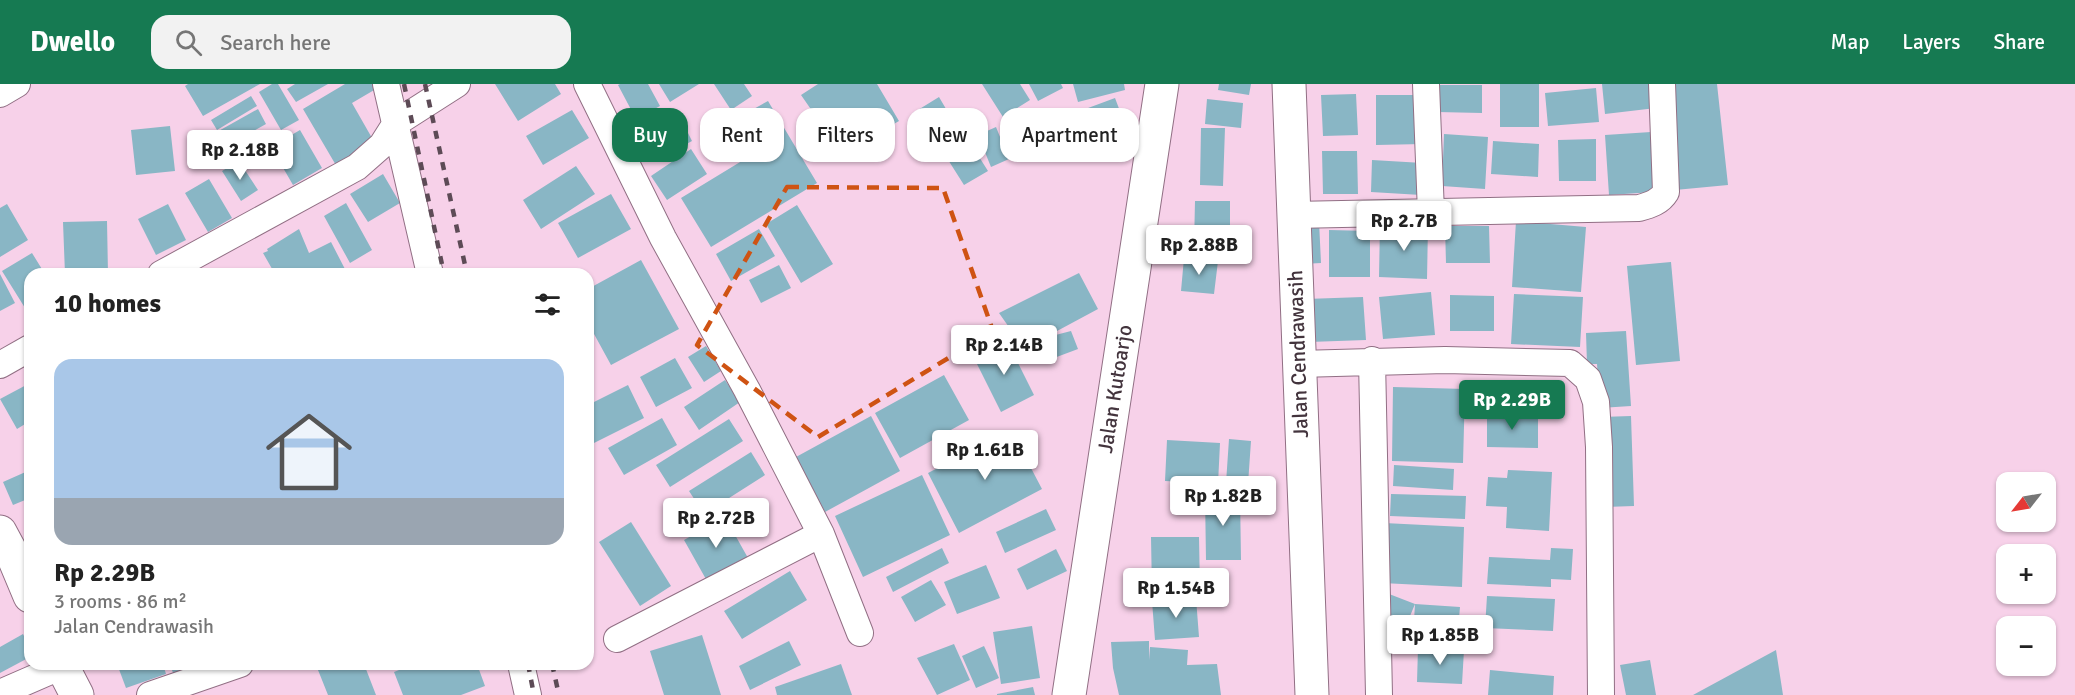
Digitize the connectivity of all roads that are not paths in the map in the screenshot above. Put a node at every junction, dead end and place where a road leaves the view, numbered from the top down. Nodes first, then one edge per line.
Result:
1 (17, 84) edge
2 (386, 84) edge
3 (457, 84) edge
4 (587, 84) edge
5 (1162, 84) edge
6 (1289, 84) edge
7 (1426, 84) edge
8 (1662, 84) edge
9 (0, 94) edge
10 (396, 123) junction
11 (1431, 213) junction
12 (1293, 215) junction
13 (172, 268) edge
14 (429, 268) edge
15 (24, 351) edge
16 (1372, 360) junction
17 (1299, 364) junction
18 (0, 365) edge
19 (822, 534) junction
20 (15, 546) edge
21 (24, 576) edge
22 (860, 633) dead end
23 (617, 639) dead end
24 (50, 670) edge
25 (64, 670) edge
26 (222, 670) edge
27 (522, 670) edge
28 (0, 693) edge
29 (78, 695) edge
30 (150, 695) edge
31 (528, 695) edge
32 (1069, 695) edge
33 (1312, 695) edge
34 (1379, 695) edge
35 (1601, 695) edge

1 - 9 street
2 - 10 street
3 - 10 street
4 - 19 street
5 - 32 main road, Jalan Kutoarjo
6 - 12 main road, Jalan Cendrawasih
7 - 11 street
8 - 11 street
10 - 13 street
10 - 14 street
11 - 12 street
12 - 17 main road, Jalan Cendrawasih
15 - 18 street
16 - 17 street
16 - 34 street
16 - 35 street
17 - 33 main road, Jalan Cendrawasih
19 - 22 street
19 - 23 street
20 - 21 main road
24 - 28 street
25 - 29 main road
26 - 30 street
27 - 31 street

